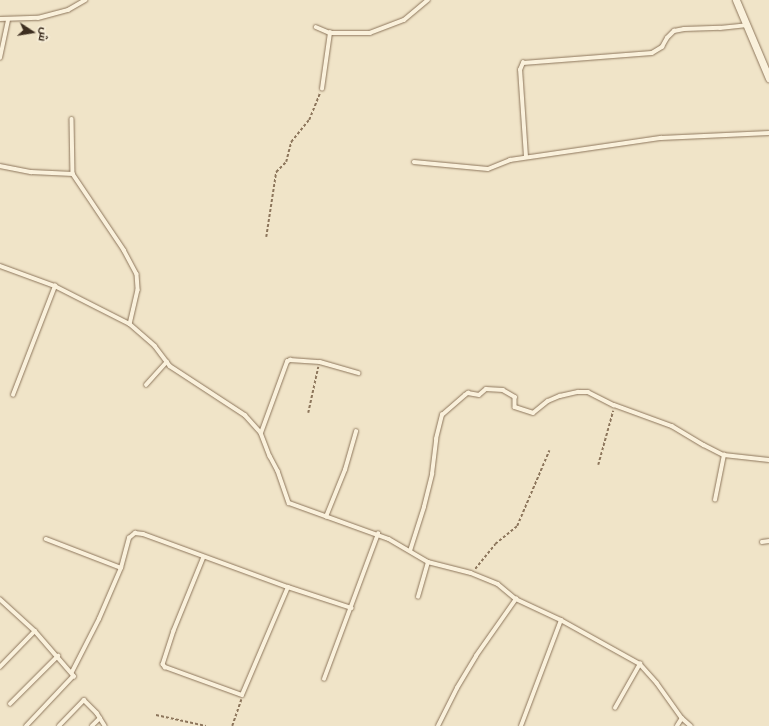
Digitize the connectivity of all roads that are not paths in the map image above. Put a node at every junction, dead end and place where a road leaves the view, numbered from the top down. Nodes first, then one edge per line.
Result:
1 (85, 0) edge
2 (428, 0) edge
3 (736, 0) edge
4 (0, 19) edge
5 (8, 20) junction
6 (747, 25) junction
7 (316, 28) dead end
8 (330, 33) junction
9 (0, 58) edge
10 (769, 78) edge
11 (322, 89) road end
12 (72, 119) dead end
13 (769, 133) edge
14 (526, 158) junction
15 (414, 162) dead end
16 (0, 166) edge
17 (73, 174) junction
18 (0, 266) edge
19 (55, 286) junction
20 (130, 324) junction
21 (167, 362) junction
22 (358, 373) dead end
23 (146, 385) dead end
24 (13, 395) dead end
25 (356, 432) dead end
26 (261, 433) junction
27 (724, 455) junction
28 (769, 460) edge
29 (715, 500) dead end
30 (326, 517) junction
31 (378, 534) junction
32 (46, 538) dead end
33 (769, 541) edge
34 (762, 542) dead end
35 (410, 551) junction
36 (204, 557) junction
37 (428, 562) junction
38 (121, 568) junction
39 (288, 587) junction
40 (418, 597) dead end
41 (0, 599) edge
42 (516, 599) junction
43 (352, 608) junction
44 (561, 620) junction
45 (35, 631) junction
46 (58, 656) junction
47 (640, 664) junction
48 (0, 667) edge
49 (72, 672) junction
50 (324, 679) dead end
51 (10, 704) dead end
52 (615, 708) dead end
53 (100, 718) junction
54 (682, 718) junction
55 (27, 726) edge
56 (59, 726) edge
57 (92, 726) edge
58 (105, 726) edge
59 (438, 726) edge
60 (521, 726) edge
61 (677, 726) edge
62 (691, 726) edge

1 - 5 lane
2 - 8 lane
3 - 6 street
4 - 5 lane
5 - 9 lane
6 - 10 street
6 - 14 lane
7 - 8 lane
8 - 11 lane
12 - 17 lane
13 - 14 lane
14 - 15 lane
16 - 17 lane
17 - 20 lane
18 - 19 lane
19 - 20 lane
19 - 24 lane
20 - 21 lane
21 - 23 lane
21 - 26 lane
22 - 26 lane
25 - 30 lane
26 - 30 lane
27 - 28 lane
27 - 29 lane
27 - 35 lane
30 - 31 lane
31 - 35 lane
31 - 43 lane
32 - 38 lane
33 - 34 lane
35 - 37 lane
36 - 38 lane
36 - 39 lane
36 - 39 lane
37 - 40 lane
37 - 42 lane
38 - 49 lane
39 - 43 lane
41 - 45 lane
42 - 44 lane
42 - 59 lane
43 - 50 lane
44 - 47 lane
44 - 60 lane
45 - 46 lane
45 - 48 lane
46 - 49 lane
46 - 51 lane
47 - 52 lane
47 - 54 lane
49 - 55 lane
53 - 56 lane
53 - 57 lane
53 - 58 lane
54 - 61 lane
54 - 62 lane

